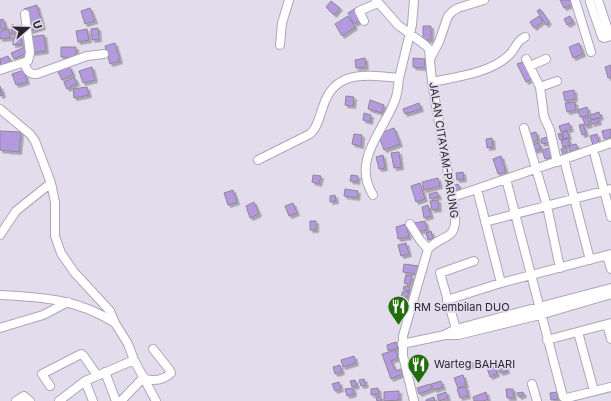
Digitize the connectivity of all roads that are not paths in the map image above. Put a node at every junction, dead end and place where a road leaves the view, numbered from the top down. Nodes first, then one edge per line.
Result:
1 (288, 0) edge
2 (414, 0) edge
3 (484, 0) edge
4 (377, 1) edge
5 (595, 1) edge
6 (576, 3) edge
7 (25, 14) dead end
8 (364, 21) dead end
9 (610, 36) edge
10 (525, 37) dead end
11 (418, 40) junction
12 (439, 42) junction
13 (280, 45) dead end
14 (591, 52) dead end
15 (104, 54) dead end
16 (431, 57) junction
17 (546, 59) dead end
18 (24, 63) junction
19 (0, 70) edge
20 (399, 78) junction
21 (557, 81) dead end
22 (432, 82) junction
23 (540, 87) junction
24 (0, 109) edge
25 (524, 128) dead end
26 (611, 143) edge
27 (595, 156) dead end
28 (258, 160) dead end
29 (560, 161) junction
30 (537, 168) junction
31 (506, 179) junction
32 (52, 183) junction
33 (477, 189) junction
34 (608, 190) edge
35 (373, 194) dead end
36 (453, 197) junction
37 (574, 199) junction
38 (547, 206) junction
39 (515, 214) junction
40 (611, 217) edge
41 (485, 222) junction
42 (410, 224) dead end
43 (0, 235) edge
44 (428, 249) junction
45 (609, 255) edge
46 (590, 260) junction
47 (474, 261) dead end
48 (560, 268) junction
49 (611, 269) edge
50 (531, 275) junction
51 (502, 283) junction
52 (611, 288) edge
53 (611, 294) edge
54 (0, 295) edge
55 (447, 300) junction
56 (68, 302) junction
57 (540, 311) junction
58 (115, 323) junction
59 (609, 324) edge
60 (0, 328) edge
61 (456, 329) junction
62 (578, 332) junction
63 (445, 335) junction
64 (611, 339) edge
65 (547, 340) junction
66 (402, 344) junction
67 (153, 349) dead end
68 (134, 360) junction
69 (105, 372) junction
70 (97, 375) junction
71 (146, 379) junction
72 (85, 381) junction
73 (532, 384) dead end
74 (50, 386) dead end
75 (611, 387) edge
76 (594, 391) junction
77 (16, 401) edge
78 (30, 401) edge
79 (59, 401) edge
80 (93, 401) edge
81 (116, 401) edge
82 (121, 401) edge
83 (156, 401) edge
84 (414, 401) edge
85 (537, 401) edge

1 - 13 street
2 - 11 street
3 - 12 street
4 - 8 street
4 - 11 street, JALAN CITAYAM-PARUNG
5 - 6 street
5 - 9 street
6 - 14 street
7 - 18 street
10 - 22 street
11 - 12 street
11 - 16 street, JALAN CITAYAM-PARUNG
11 - 20 street
12 - 16 street
15 - 18 street
16 - 22 street, JALAN CITAYAM-PARUNG
17 - 23 street
18 - 19 street
20 - 28 street
20 - 35 street
21 - 23 street
22 - 36 street, JALAN CITAYAM-PARUNG
23 - 29 street
24 - 32 street
25 - 30 street
26 - 29 street
27 - 34 street
29 - 30 street
29 - 37 street
30 - 31 street
30 - 38 street
31 - 33 street
31 - 39 street
32 - 43 street
32 - 58 street
33 - 36 street
33 - 41 street
34 - 37 street
34 - 40 street
36 - 44 street, JALAN CITAYAM-PARUNG
37 - 38 street
37 - 46 street
38 - 39 street
38 - 48 street
39 - 41 street
39 - 50 street
41 - 51 street
42 - 44 street
44 - 66 street
45 - 46 street
45 - 49 street
46 - 48 street
47 - 55 street
48 - 50 street
50 - 51 street
50 - 57 street
51 - 55 street
52 - 57 street
53 - 57 street
54 - 56 street
55 - 61 street
56 - 58 street
56 - 60 street
57 - 61 street
57 - 63 street
57 - 65 street
58 - 68 street
59 - 62 street
59 - 64 street
61 - 63 street
62 - 65 street
62 - 76 street
63 - 66 street
65 - 76 street
66 - 84 street
67 - 71 street
68 - 69 street
68 - 71 street
69 - 70 street
69 - 81 street
70 - 72 street
70 - 74 street
71 - 82 street
71 - 83 street
72 - 79 street
72 - 80 street
73 - 85 street
75 - 76 street
77 - 78 street

